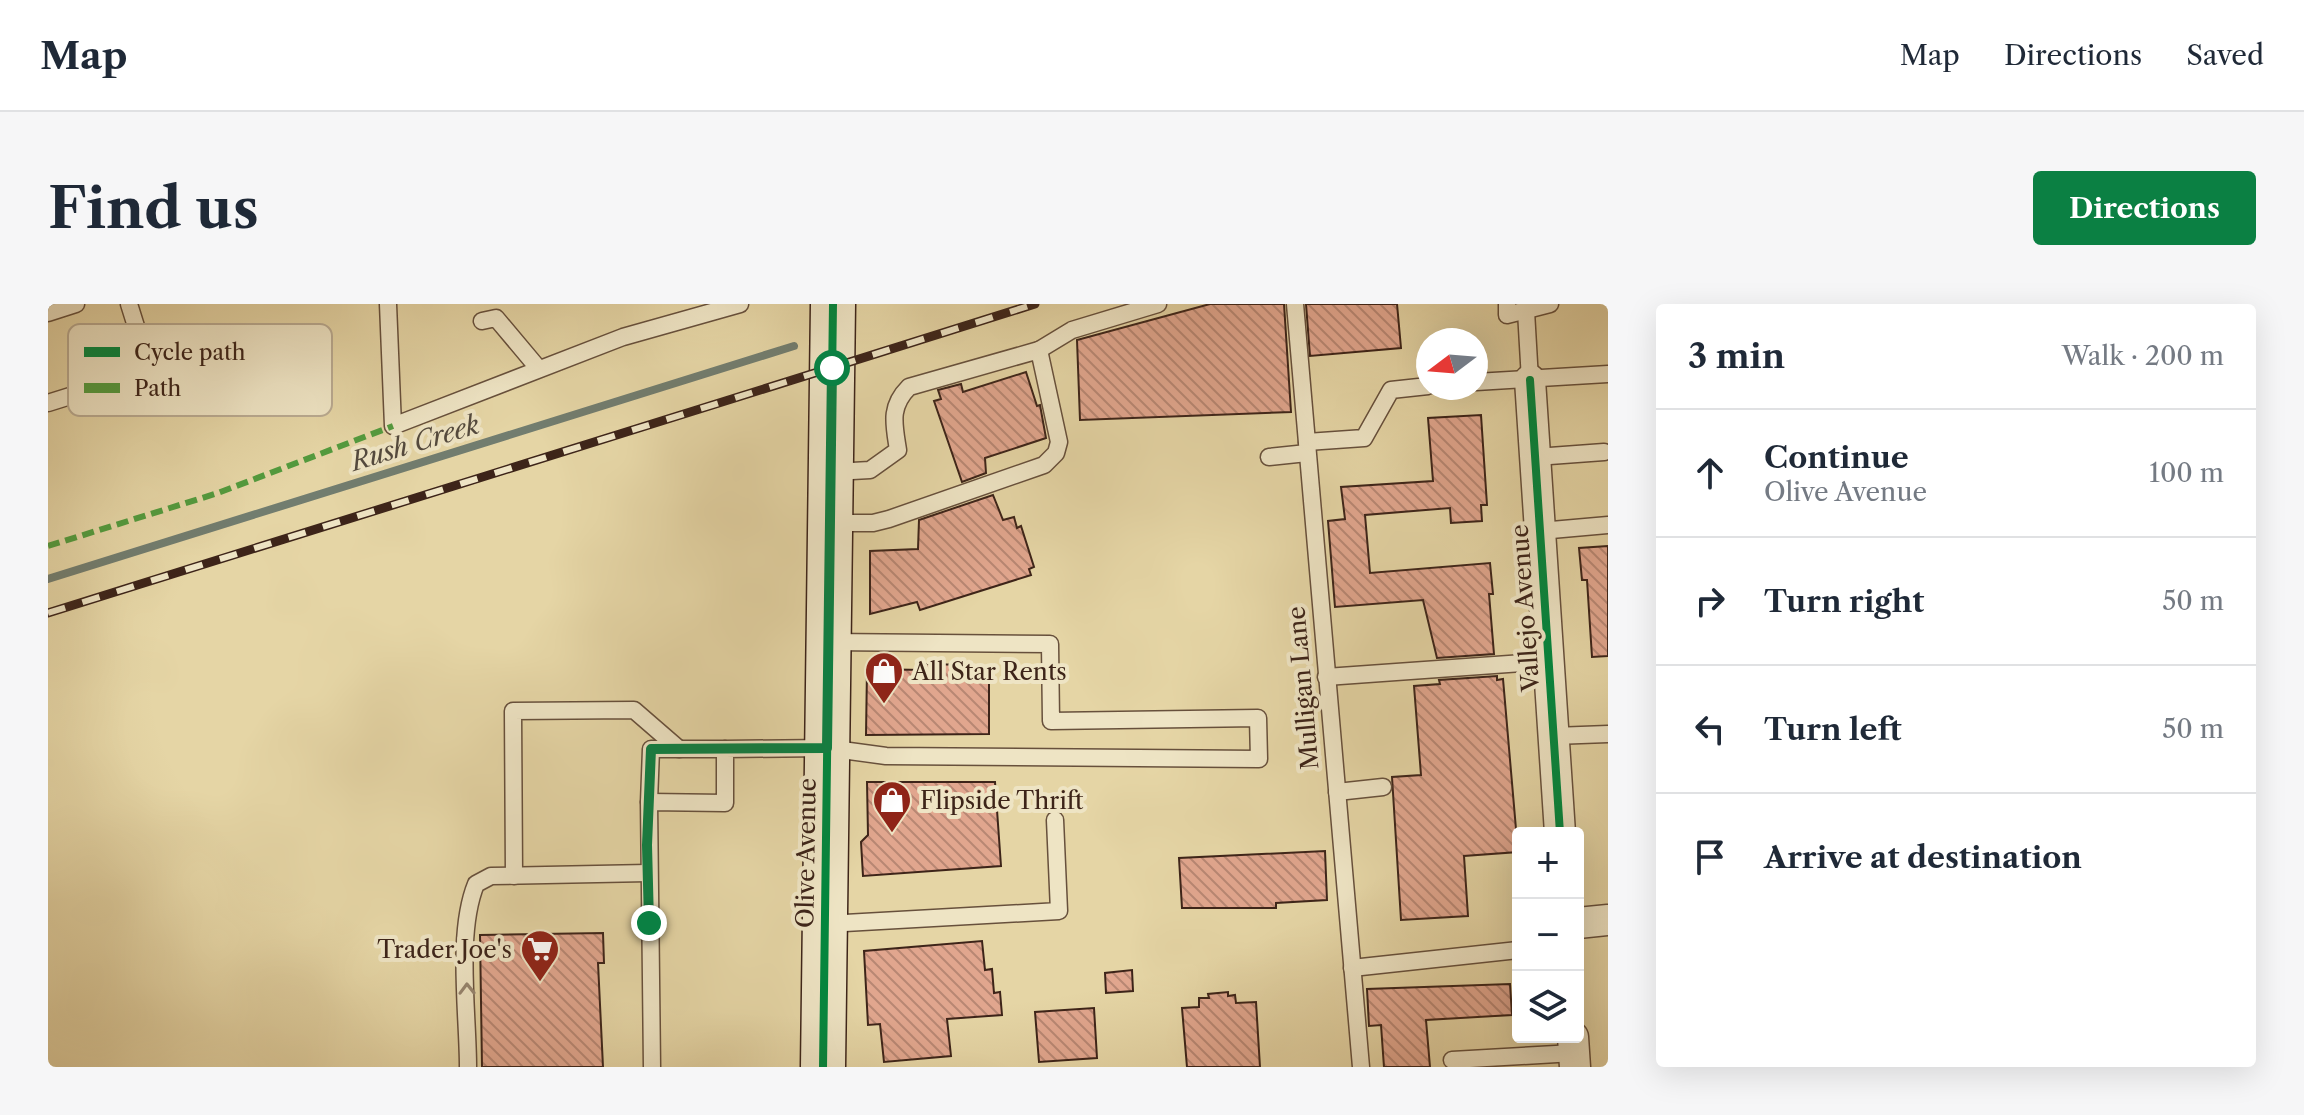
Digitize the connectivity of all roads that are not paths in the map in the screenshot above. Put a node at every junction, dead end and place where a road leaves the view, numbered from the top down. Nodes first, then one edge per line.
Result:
1 (76, 304) edge
2 (129, 304) edge
3 (388, 304) edge
4 (740, 304) edge
5 (833, 304) edge
6 (1158, 304) edge
7 (1295, 304) edge
8 (1507, 304) edge
9 (1540, 306) edge
10 (48, 313) edge
11 (482, 321) dead end
12 (135, 324) edge
13 (1039, 350) junction
14 (538, 368) junction
15 (1608, 374) edge
16 (1530, 380) junction
17 (1488, 382) edge
18 (1416, 387) edge
19 (68, 397) edge
20 (48, 403) edge
21 (1307, 447) junction
22 (1604, 452) dead end
23 (1269, 457) dead end
24 (1536, 457) junction
25 (830, 472) junction
26 (830, 523) junction
27 (1608, 525) edge
28 (1540, 531) junction
29 (828, 642) junction
30 (1549, 661) junction
31 (1326, 677) junction
32 (1608, 734) edge
33 (1554, 736) junction
34 (827, 748) junction
35 (679, 749) junction
36 (725, 749) junction
37 (1383, 787) dead end
38 (1337, 792) junction
39 (649, 802) junction
40 (1055, 820) dead end
41 (1560, 827) edge
42 (648, 873) junction
43 (514, 876) junction
44 (1608, 920) edge
45 (1584, 922) edge
46 (825, 925) junction
47 (1512, 951) edge
48 (1352, 968) junction
49 (1574, 1052) edge
50 (1452, 1060) dead end
51 (468, 1067) edge
52 (652, 1067) edge
53 (823, 1067) edge
54 (1361, 1067) edge

1 - 10 lane
2 - 12 lane
3 - 14 lane
4 - 14 lane
5 - 25 street, Olive Avenue
6 - 13 lane
7 - 21 lane, Mulligan Lane
8 - 9 lane
9 - 16 lane
11 - 14 lane
13 - 25 lane
13 - 26 lane
15 - 16 lane
16 - 17 lane
16 - 24 street, Vallejo Avenue
18 - 21 lane
19 - 20 lane
21 - 23 lane
21 - 31 lane, Mulligan Lane
22 - 24 lane
24 - 28 street, Vallejo Avenue
25 - 26 street, Olive Avenue
26 - 29 street, Olive Avenue
27 - 28 lane
28 - 30 street, Vallejo Avenue
29 - 34 street, Olive Avenue
29 - 34 lane
30 - 31 lane
30 - 33 street, Vallejo Avenue
31 - 38 lane, Mulligan Lane
32 - 33 lane
33 - 41 street, Vallejo Avenue
34 - 36 lane
34 - 46 street, Olive Avenue
35 - 36 lane
35 - 39 lane
35 - 43 lane
36 - 39 lane
37 - 38 lane
38 - 48 lane, Mulligan Lane
39 - 42 lane
40 - 46 lane
42 - 43 lane
42 - 52 lane
51 -> 43 lane
44 - 45 street
46 - 53 street, Olive Avenue
47 - 48 lane
48 - 54 lane, Mulligan Lane
49 - 50 lane

